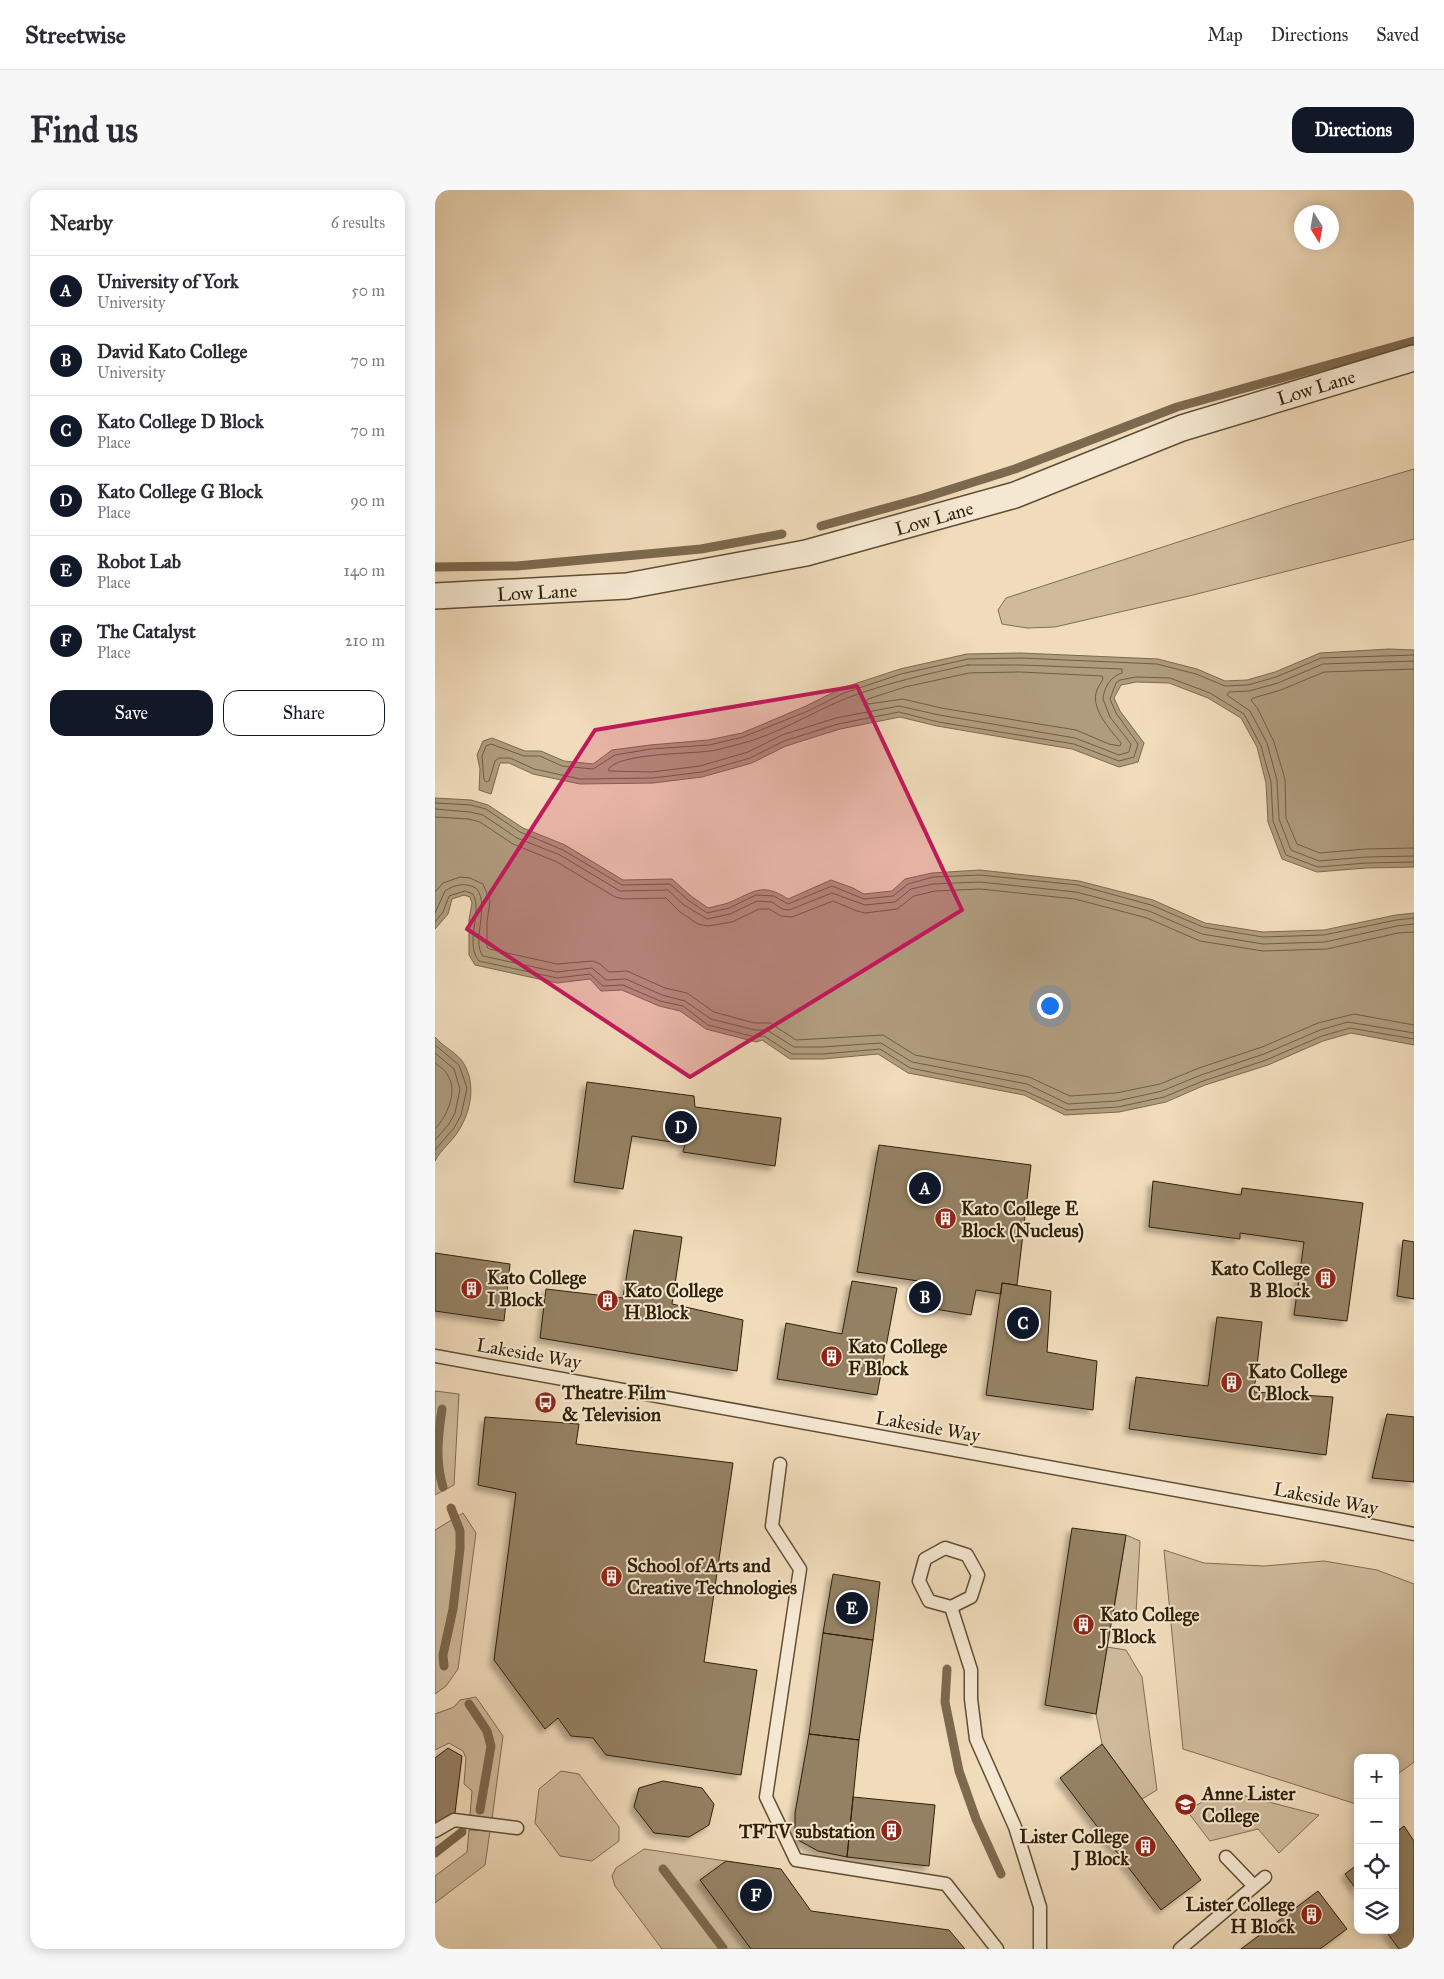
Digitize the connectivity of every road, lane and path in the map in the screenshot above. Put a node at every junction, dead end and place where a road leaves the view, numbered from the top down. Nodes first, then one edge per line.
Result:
1 (1414, 358) edge
2 (435, 596) edge
3 (435, 1356) edge
4 (780, 1464) dead end
5 (1414, 1534) edge
6 (951, 1607) junction
7 (517, 1828) dead end
8 (435, 1831) edge
9 (1226, 1857) dead end
10 (1265, 1877) dead end
11 (1253, 1885) junction
12 (997, 1949) edge
13 (1040, 1949) edge
14 (1179, 1949) edge

1 - 2 street, Low Lane
3 - 5 lane, Lakeside Way
4 - 12 lane
6 - 6 lane
6 - 13 lane
7 - 8 lane
9 - 11 lane
10 - 11 lane
11 - 14 lane

